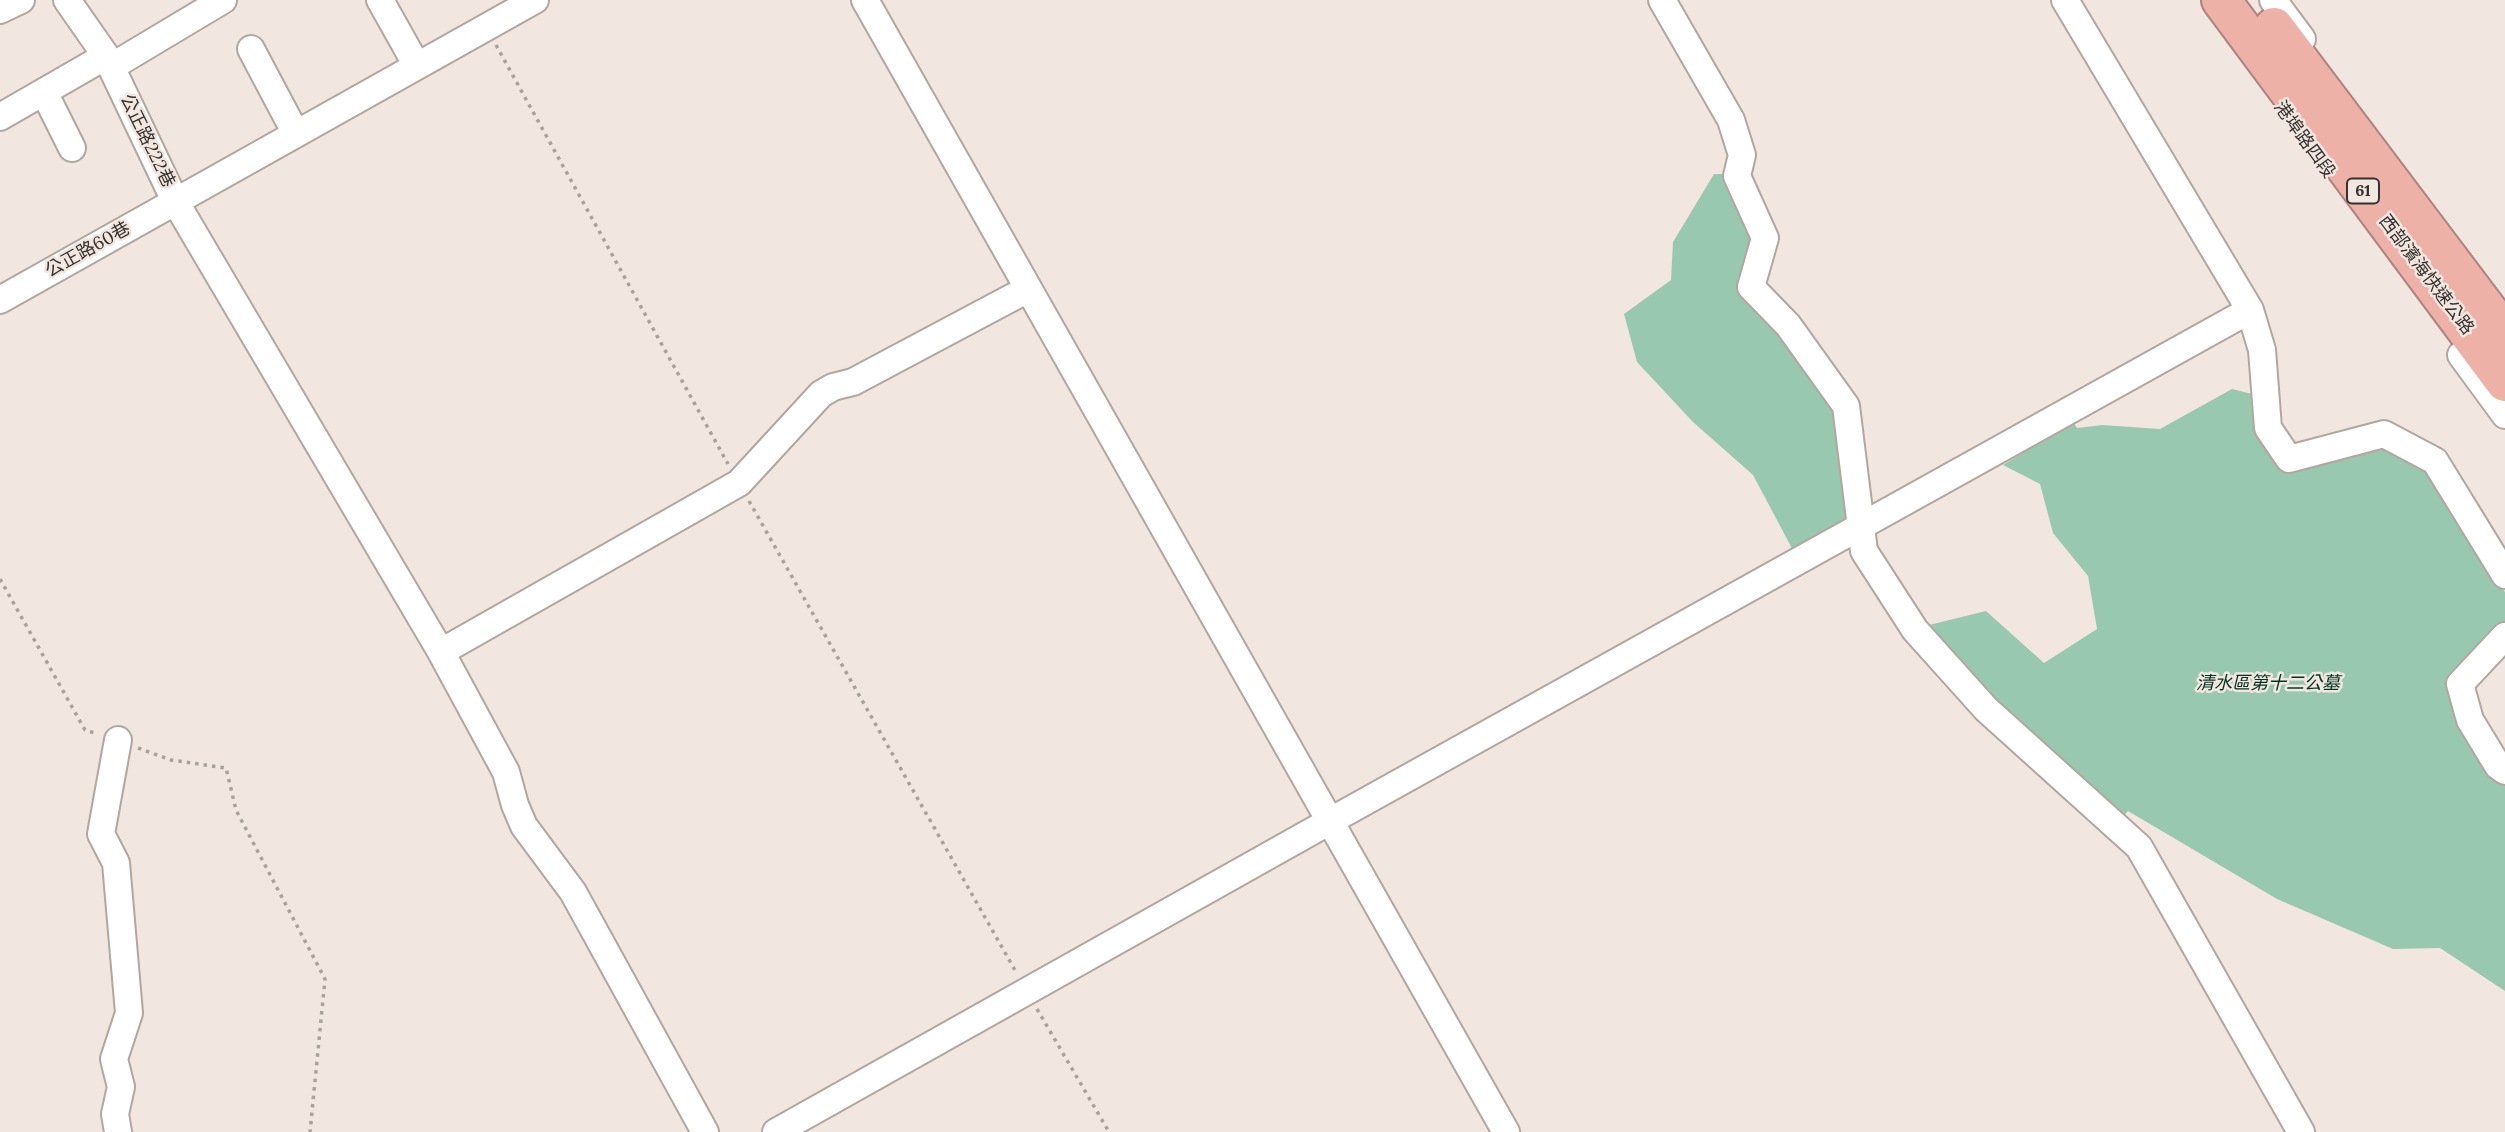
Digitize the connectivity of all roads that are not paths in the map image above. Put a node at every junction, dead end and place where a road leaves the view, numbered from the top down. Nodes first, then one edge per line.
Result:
1 (21, 0) edge
2 (67, 0) edge
3 (223, 0) edge
4 (380, 0) edge
5 (535, 0) edge
6 (866, 0) edge
7 (1662, 0) edge
8 (2065, 0) edge
9 (2202, 0) edge
10 (2221, 0) edge
11 (2254, 0) edge
12 (2273, 0) edge
13 (0, 10) edge
14 (251, 49) dead end
15 (108, 62) junction
16 (417, 66) junction
17 (44, 92) junction
18 (0, 117) edge
19 (296, 134) junction
20 (72, 148) dead end
21 (175, 201) junction
22 (1028, 289) junction
23 (0, 300) edge
24 (2250, 310) junction
25 (2505, 313) edge
26 (2505, 333) edge
27 (2505, 382) edge
28 (2505, 415) edge
29 (1861, 527) junction
30 (2505, 575) edge
31 (2505, 636) edge
32 (441, 652) junction
33 (118, 740) road end
34 (2505, 771) edge
35 (1332, 820) junction
36 (118, 1132) edge
37 (705, 1132) edge
38 (776, 1132) edge
39 (1506, 1132) edge
40 (2301, 1132) edge

1 - 13 street
2 - 15 street, 公正路222巷
3 - 15 street
4 - 16 street
5 - 16 street, 公正路222巷
6 - 22 street
7 - 29 street
8 - 24 street
9 - 28 street, 港埠路四段
10 - 27 highway, 西部濱海快速公路 / 61
11 - 26 highway, 西部濱海快速公路 / 61
12 - 25 street
14 - 19 street
15 - 17 street
15 - 21 street, 公正路222巷
16 - 19 street, 公正路222巷
17 - 18 street
17 - 20 street
19 - 21 street, 公正路222巷
21 - 23 street, 公正路60巷
21 - 32 street
22 - 32 street
22 - 35 street
24 - 29 street
24 - 30 street
29 - 35 street
29 - 40 street
31 - 34 street
32 - 37 street
33 - 36 street
35 - 38 street
35 - 39 street

